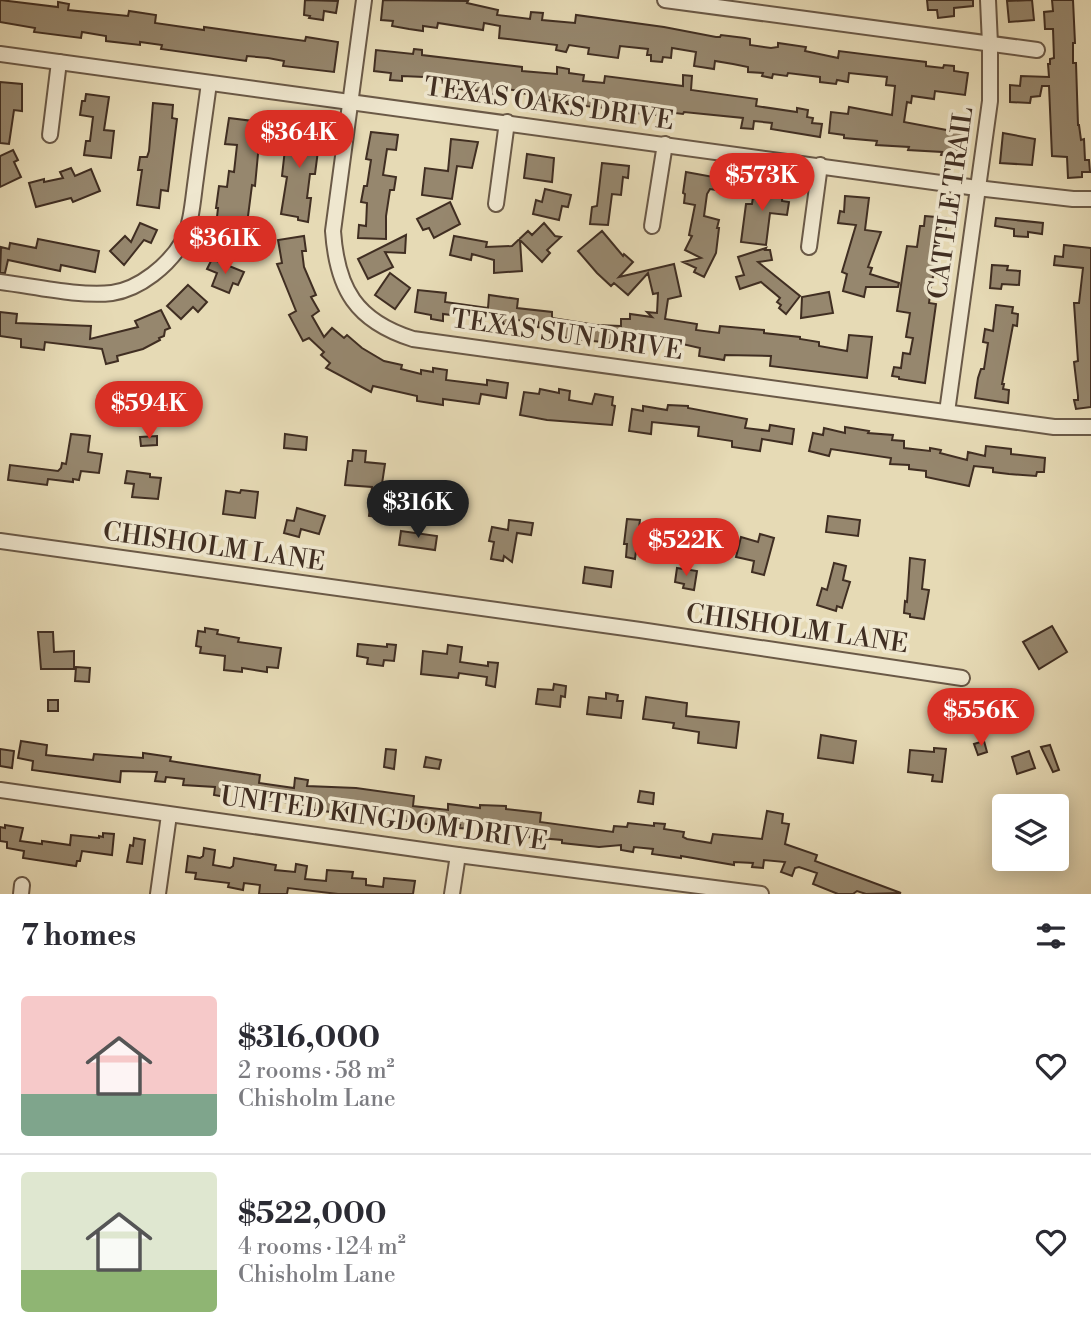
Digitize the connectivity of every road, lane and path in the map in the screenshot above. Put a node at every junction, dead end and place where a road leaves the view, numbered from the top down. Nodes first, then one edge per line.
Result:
1 (364, 0) edge
2 (665, 0) edge
3 (988, 0) edge
4 (990, 44) junction
5 (1037, 50) dead end
6 (0, 54) edge
7 (60, 62) junction
8 (209, 83) junction
9 (350, 102) junction
10 (507, 122) junction
11 (50, 135) dead end
12 (665, 144) junction
13 (820, 165) junction
14 (977, 188) junction
15 (1091, 199) edge
16 (496, 204) dead end
17 (653, 226) dead end
18 (809, 247) dead end
19 (0, 282) edge
20 (947, 412) junction
21 (1091, 427) edge
22 (0, 541) edge
23 (962, 678) dead end
24 (0, 790) edge
25 (169, 815) junction
26 (458, 855) junction
27 (158, 894) edge
28 (452, 894) edge
29 (761, 894) edge

1 - 9 street, TEXAS SUN DRIVE
2 - 4 street
3 - 4 street, CATTLE TRAIL
4 - 5 street
4 - 14 street, CATTLE TRAIL
6 - 7 street, TEXAS OAKS DRIVE
7 - 8 street, TEXAS OAKS DRIVE
7 - 11 street
8 - 9 street, TEXAS OAKS DRIVE
8 - 19 street
9 - 10 street, TEXAS OAKS DRIVE
9 - 20 street, TEXAS SUN DRIVE
10 - 12 street, TEXAS OAKS DRIVE
10 - 16 street
12 - 13 street, TEXAS OAKS DRIVE
12 - 17 street
13 - 14 street, TEXAS OAKS DRIVE
13 - 18 street
14 - 15 street, TEXAS OAKS DRIVE
14 - 20 street, CATTLE TRAIL
20 - 21 street, TEXAS SUN DRIVE
22 - 23 street, CHISHOLM LANE
24 - 25 street, UNITED KINGDOM DRIVE
25 - 26 street, UNITED KINGDOM DRIVE
25 - 27 street
26 - 28 street
26 - 29 street, UNITED KINGDOM DRIVE

